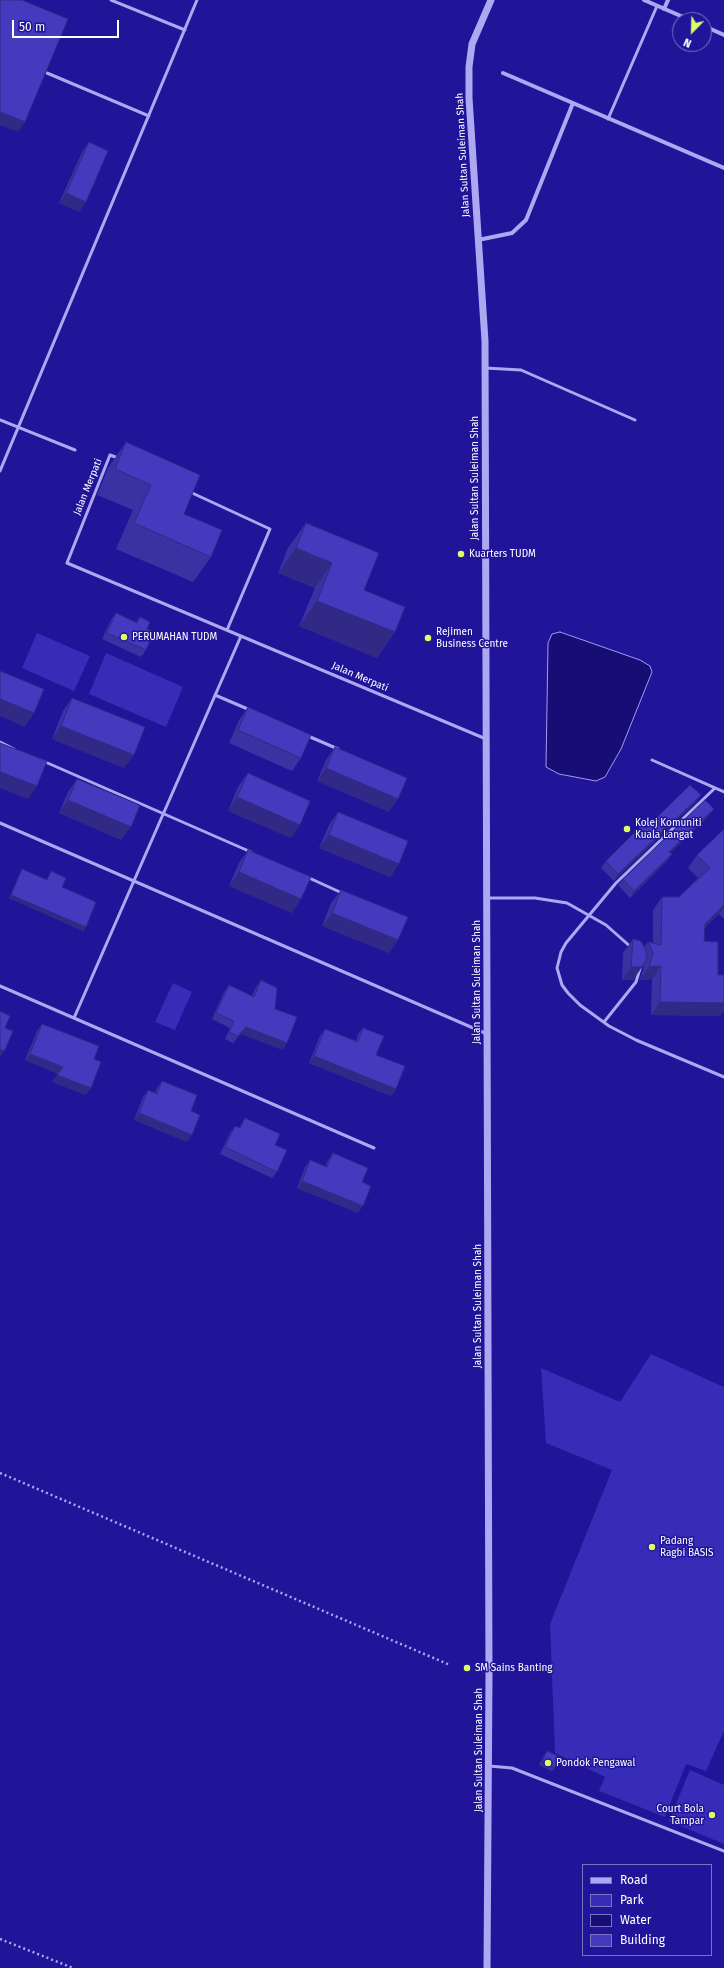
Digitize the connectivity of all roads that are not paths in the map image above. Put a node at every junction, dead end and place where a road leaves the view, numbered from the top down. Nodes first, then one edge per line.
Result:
1 (111, 0) edge
2 (197, 0) edge
3 (491, 0) edge
4 (644, 0) edge
5 (668, 0) edge
6 (657, 6) junction
7 (664, 9) junction
8 (672, 12) edge
9 (185, 30) junction
10 (712, 30) edge
11 (724, 35) edge
12 (47, 73) edge
13 (503, 73) dead end
14 (573, 103) junction
15 (149, 116) junction
16 (608, 118) junction
17 (724, 168) edge
18 (478, 240) junction
19 (485, 368) junction
20 (0, 420) edge
21 (635, 420) dead end
22 (19, 428) junction
23 (75, 450) dead end
24 (124, 461) edge
25 (0, 471) edge
26 (188, 491) edge
27 (227, 630) junction
28 (241, 636) junction
29 (215, 695) junction
30 (257, 714) edge
31 (307, 736) edge
32 (486, 739) junction
33 (0, 742) edge
34 (342, 751) edge
35 (21, 752) edge
36 (35, 758) edge
37 (652, 760) dead end
38 (715, 788) junction
39 (724, 792) edge
40 (163, 814) junction
41 (0, 823) edge
42 (257, 855) edge
43 (301, 874) edge
44 (134, 881) junction
45 (344, 894) edge
46 (487, 898) junction
47 (590, 914) junction
48 (635, 952) edge
49 (640, 961) edge
50 (0, 986) edge
51 (74, 1018) junction
52 (604, 1022) junction
53 (487, 1034) junction
54 (724, 1077) edge
55 (374, 1148) dead end
56 (489, 1766) junction
57 (724, 1851) edge
58 (487, 1968) edge

1 - 9 lane
2 - 9 lane
3 - 18 street, Jalan Sultan Suleiman Shah
4 - 6 street
5 - 7 street
6 - 7 street
6 - 16 lane
7 - 8 street
9 - 15 lane
10 - 11 street
12 - 15 lane
13 - 14 street
14 - 16 street
14 - 18 street
15 - 22 lane
16 - 17 street
18 - 19 street, Jalan Sultan Suleiman Shah
19 - 21 lane
19 - 32 street, Jalan Sultan Suleiman Shah
20 - 22 lane
22 - 23 lane
22 - 25 lane
24 - 27 lane, Jalan Merpati
26 - 27 lane
27 - 28 lane, Jalan Merpati
28 - 29 lane
28 - 32 lane, Jalan Merpati
29 - 30 lane
29 - 40 lane
31 - 34 lane
32 - 46 street, Jalan Sultan Suleiman Shah
33 - 35 lane
36 - 40 lane
37 - 38 lane
38 - 39 lane
38 - 47 lane
40 - 42 lane
40 - 44 lane
41 - 44 lane
43 - 45 lane
44 - 51 lane
44 - 53 lane
46 - 47 lane
46 - 53 street, Jalan Sultan Suleiman Shah
47 - 48 lane
47 - 52 lane
49 - 52 lane
50 - 51 lane
51 - 55 lane
52 - 54 lane
53 - 56 street, Jalan Sultan Suleiman Shah
56 - 57 lane
56 - 58 street, Jalan Sultan Suleiman Shah

